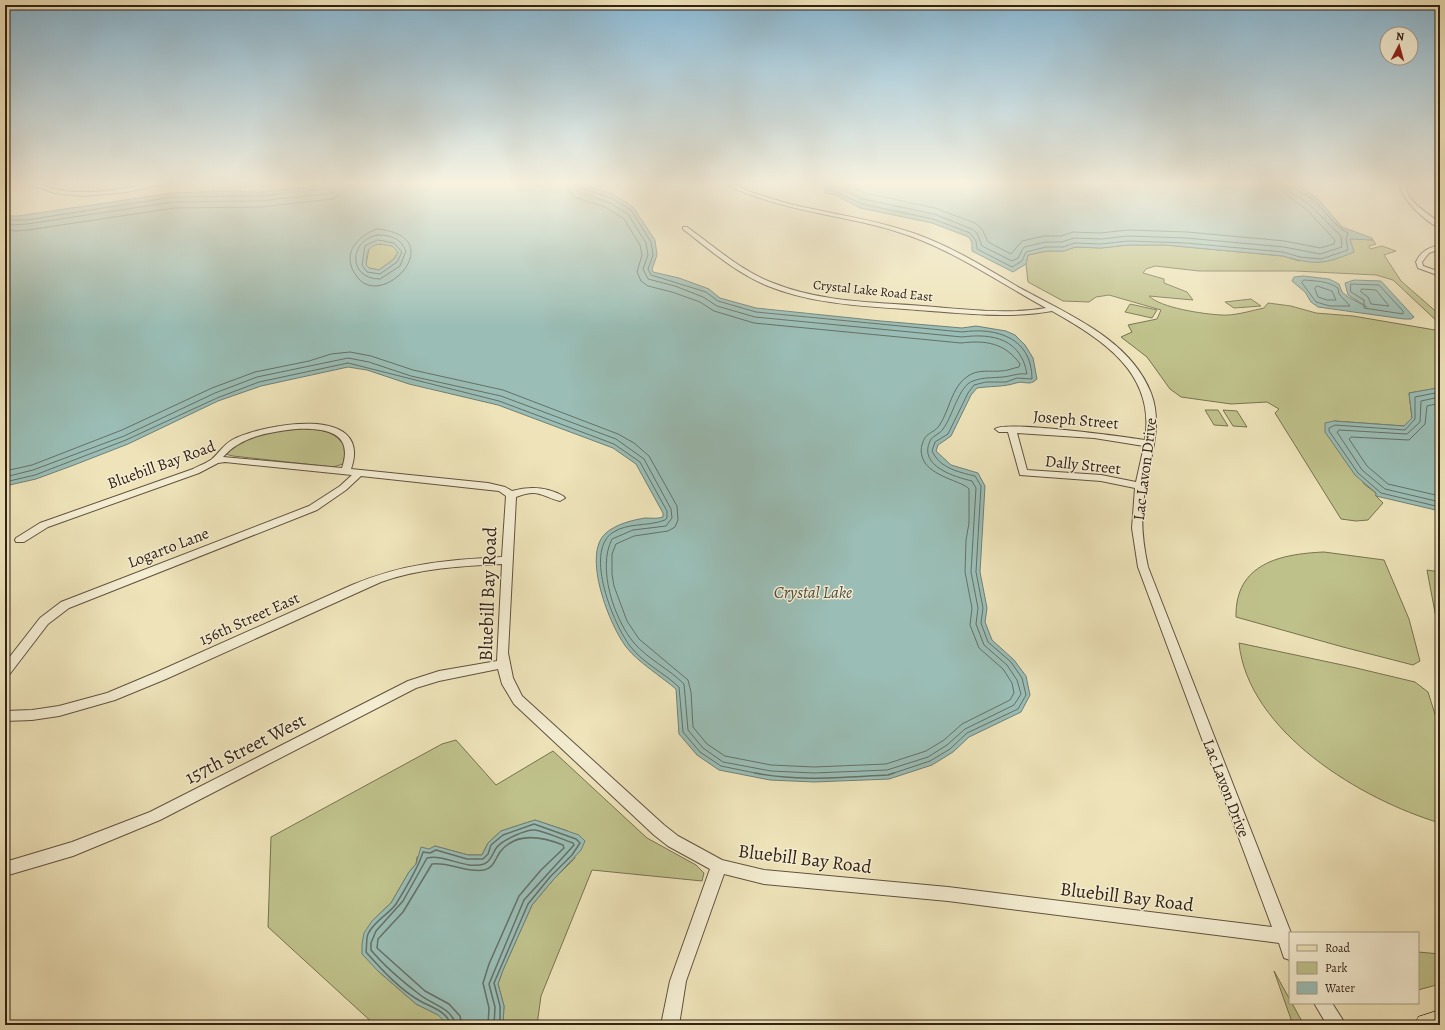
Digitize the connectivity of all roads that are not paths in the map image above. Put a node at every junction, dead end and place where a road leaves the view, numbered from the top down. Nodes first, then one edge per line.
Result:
1 (688, 230) edge
2 (895, 230) edge
3 (1440, 247) edge
4 (1440, 274) edge
5 (1053, 309) junction
6 (999, 428) dead end
7 (1012, 429) junction
8 (1150, 444) junction
9 (215, 461) junction
10 (346, 472) junction
11 (359, 473) junction
12 (1140, 486) junction
13 (510, 495) junction
14 (560, 498) dead end
15 (20, 540) dead end
16 (508, 560) junction
17 (503, 664) junction
18 (5, 672) edge
19 (5, 716) edge
20 (719, 866) junction
21 (5, 869) edge
22 (1283, 936) junction
23 (1289, 950) edge
24 (1323, 1004) edge
25 (1440, 1021) edge
26 (670, 1025) edge
27 (1337, 1025) edge
28 (1426, 1025) edge

1 - 5 street, Crystal Lake Road East
2 - 5 street, Lac Lavon Drive
3 - 4 street
5 - 8 street, Lac Lavon Drive
6 - 7 street, Joseph Street
7 - 8 street, Joseph Street
7 - 12 street, Dally Street
8 - 12 street, Lac Lavon Drive
9 - 10 street, Bluebill Bay Road
9 - 10 street
9 - 15 street, Bluebill Bay Road
10 - 11 street, Bluebill Bay Road
11 - 13 street, Bluebill Bay Road
11 - 18 street, Logarto Lane
12 - 22 street, Lac Lavon Drive
13 - 14 street
13 - 16 street, Bluebill Bay Road
16 - 17 street, Bluebill Bay Road
16 - 19 street, 156th Street East
17 - 20 street, Bluebill Bay Road
17 - 21 street, 157th Street West
20 - 22 street, Bluebill Bay Road
20 - 26 street
22 - 23 street, Lac Lavon Drive
24 - 27 street
25 - 28 main road

